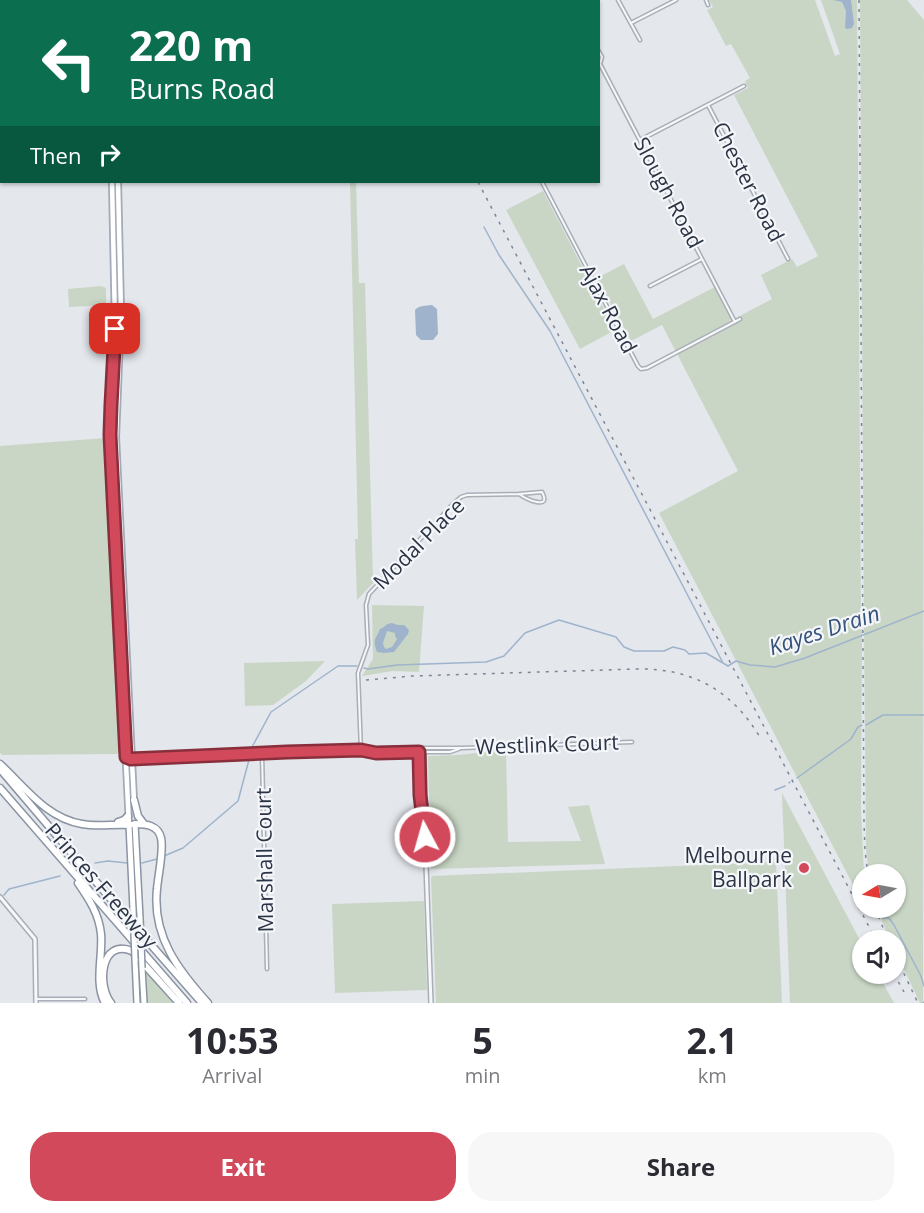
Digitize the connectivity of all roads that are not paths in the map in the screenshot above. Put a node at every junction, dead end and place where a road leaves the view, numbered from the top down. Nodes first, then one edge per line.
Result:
1 (618, 0) edge
2 (676, 0) edge
3 (706, 0) edge
4 (708, 5) dead end
5 (631, 23) junction
6 (640, 40) dead end
7 (600, 66) edge
8 (744, 86) dead end
9 (708, 105) junction
10 (640, 140) junction
11 (112, 183) edge
12 (118, 183) edge
13 (543, 183) edge
14 (116, 210) junction
15 (788, 258) dead end
16 (702, 259) junction
17 (650, 286) dead end
18 (740, 320) dead end
19 (735, 322) junction
20 (542, 487) dead end
21 (542, 492) junction
22 (519, 494) junction
23 (632, 742) dead end
24 (422, 747) junction
25 (462, 748) junction
26 (361, 750) junction
27 (262, 752) junction
28 (422, 752) junction
29 (129, 757) junction
30 (0, 764) edge
31 (0, 769) edge
32 (0, 788) edge
33 (8, 797) junction
34 (134, 800) junction
35 (128, 816) junction
36 (145, 824) junction
37 (106, 825) junction
38 (132, 825) junction
39 (0, 897) edge
40 (267, 969) dead end
41 (85, 999) dead end
42 (36, 1001) edge
43 (142, 1002) edge
44 (105, 1003) edge
45 (111, 1003) edge
46 (179, 1003) edge
47 (187, 1003) edge
48 (202, 1003) edge
49 (208, 1003) edge
50 (431, 1003) edge

1 - 5 street
2 - 5 street
3 - 4 street
5 - 6 street
7 - 10 street, Slough Road
8 - 9 street
9 - 10 street
9 - 15 street, Chester Road
10 - 16 street, Slough Road
11 - 14 main road
12 - 14 main road
13 - 19 street, Ajax Road
14 - 29 main road
16 - 17 street
16 - 19 street, Slough Road
18 - 19 street, Ajax Road
20 - 21 street
21 - 22 street, Modal Place
21 - 22 street, Modal Place
22 - 26 street, Modal Place
23 - 25 street, Westlink Court
24 - 25 street, Westlink Court
24 - 26 street
24 - 28 street
25 - 28 street, Westlink Court
26 - 27 street
26 - 28 street
27 - 29 street
27 - 40 street, Marshall Court
28 - 50 street
29 - 34 main road
29 - 35 main road
30 - 37 highway
31 - 48 highway, Princes Freeway
32 - 33 highway, Princes Freeway
33 - 44 highway
33 - 47 highway, Princes Freeway
34 - 36 highway
34 - 38 main road
35 - 37 highway
35 - 38 main road
36 - 38 highway
36 - 49 highway
37 - 38 highway
38 - 43 highway, bridge
38 - 43 highway, bridge
39 - 42 street
41 - 42 street
45 - 46 highway

